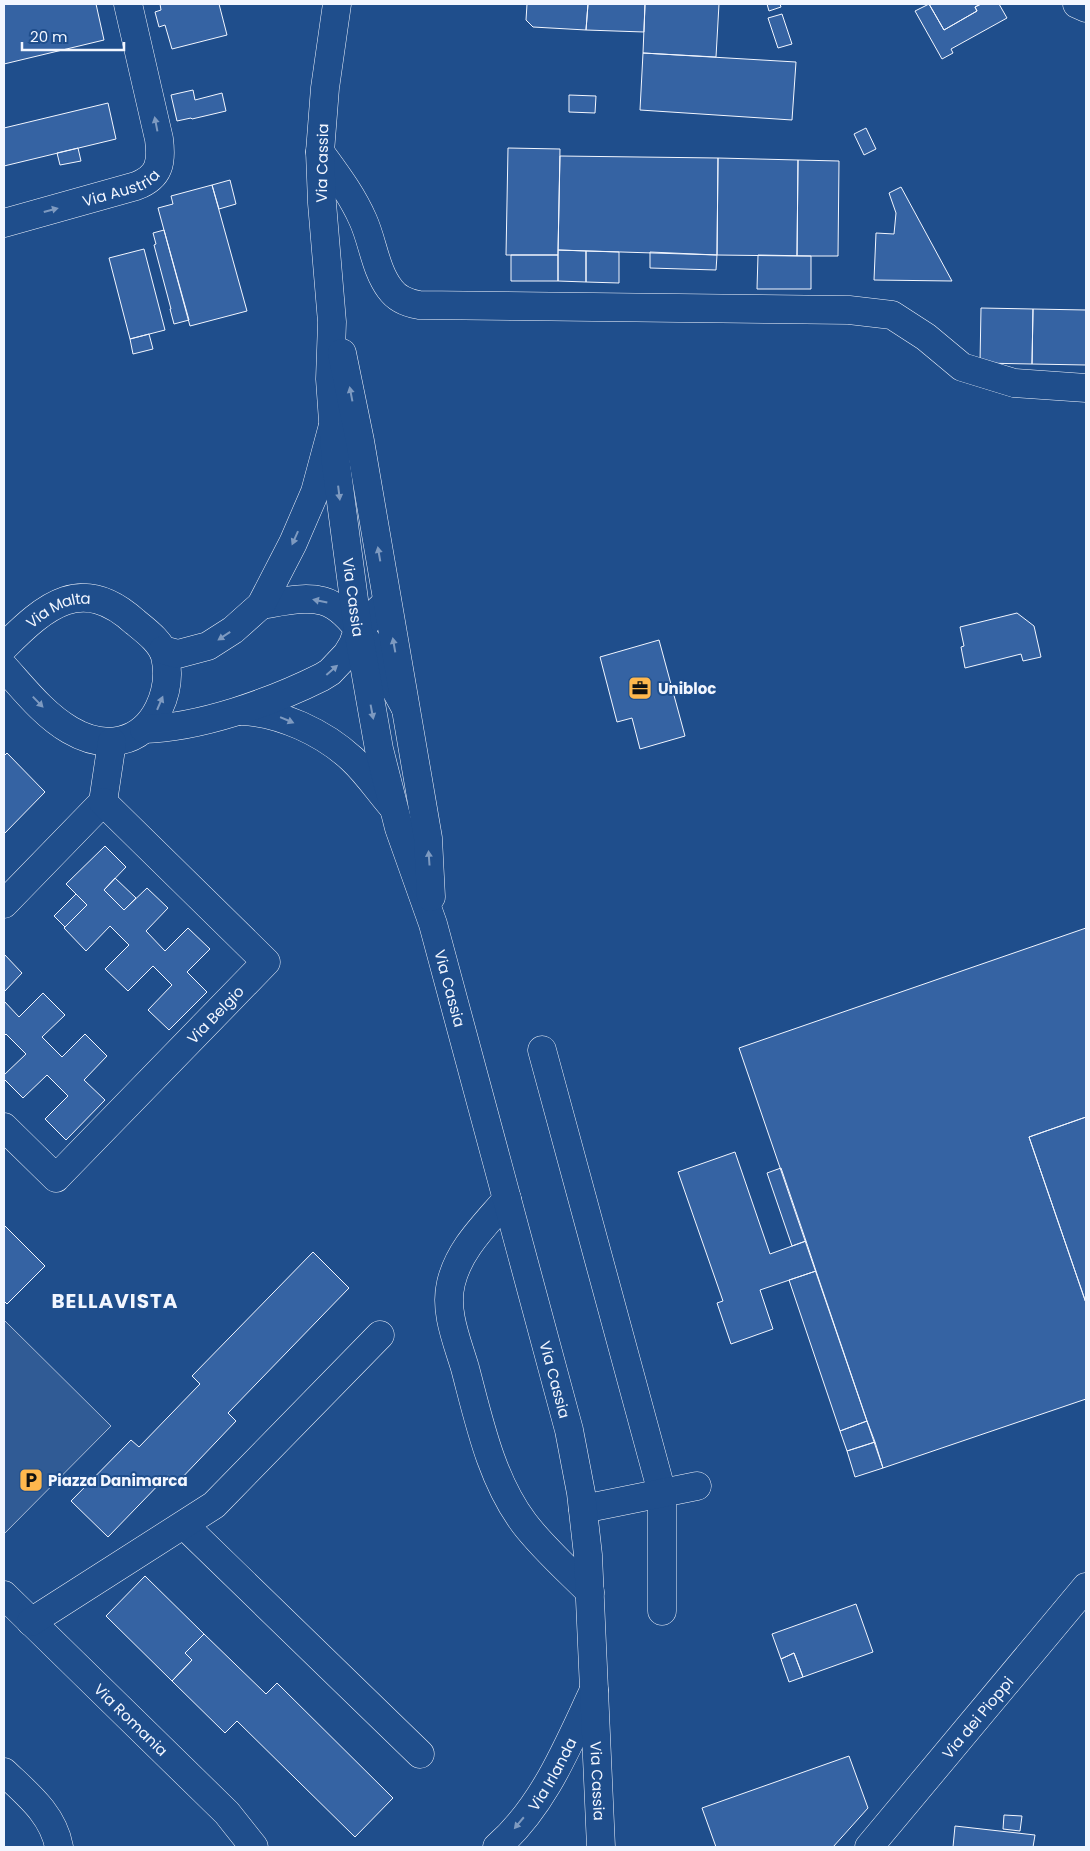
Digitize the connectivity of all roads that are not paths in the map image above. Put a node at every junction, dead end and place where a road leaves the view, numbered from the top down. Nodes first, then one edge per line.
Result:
1 (128, 4) edge
2 (337, 4) edge
3 (1077, 4) edge
4 (1086, 8) edge
5 (320, 152) junction
6 (4, 223) edge
7 (332, 322) junction
8 (1086, 388) edge
9 (333, 426) junction
10 (387, 602) junction
11 (261, 605) junction
12 (358, 630) junction
13 (4, 647) edge
14 (163, 650) junction
15 (4, 668) edge
16 (405, 707) junction
17 (240, 710) junction
18 (144, 729) junction
19 (112, 742) junction
20 (103, 802) junction
21 (392, 806) junction
22 (4, 904) edge
23 (432, 924) junction
24 (542, 1050) dead end
25 (4, 1127) edge
26 (507, 1199) junction
27 (380, 1335) dead end
28 (697, 1486) dead end
29 (662, 1494) junction
30 (583, 1509) junction
31 (184, 1525) junction
32 (1086, 1587) edge
33 (590, 1592) junction
34 (4, 1595) edge
35 (662, 1611) dead end
36 (31, 1622) junction
37 (594, 1690) junction
38 (420, 1754) dead end
39 (4, 1772) edge
40 (59, 1847) edge
41 (254, 1847) edge
42 (496, 1847) edge
43 (601, 1847) edge
44 (869, 1847) edge

6 -> 1 street, Via Austria
2 - 5 street, Via Cassia
3 - 4 street
5 - 7 street, Via Cassia
5 - 8 street
7 - 9 street, Via Cassia
10 -> 7 street, Via Cassia
9 -> 11 street
9 -> 12 street, Via Cassia
10 - 12 street
16 -> 10 street, Via Cassia
12 -> 11 street
11 -> 14 street
12 - 16 street
17 -> 12 street
12 -> 21 street, Via Cassia
13 - 14 street, Via Malta
18 -> 14 street
15 -> 19 street
23 -> 16 street, Via Cassia
17 - 18 street
17 -> 21 street
18 - 19 street
19 - 20 street
20 - 22 street
20 - 25 street, Via Belgio
21 - 23 street, Via Cassia
23 - 26 street, Via Cassia
24 - 29 street
26 - 30 street, Via Cassia
26 - 33 street
27 - 31 street
28 - 29 street
29 - 30 street
29 - 35 street
30 - 33 street, Via Cassia
31 - 36 street
31 - 38 street
32 - 44 street, Via dei Pioppi
33 - 37 street, Via Cassia
34 - 36 street, Via Romania
36 - 41 street, Via Romania
37 -> 42 street, Via Irlanda
37 - 43 street, Via Cassia
39 - 40 street

